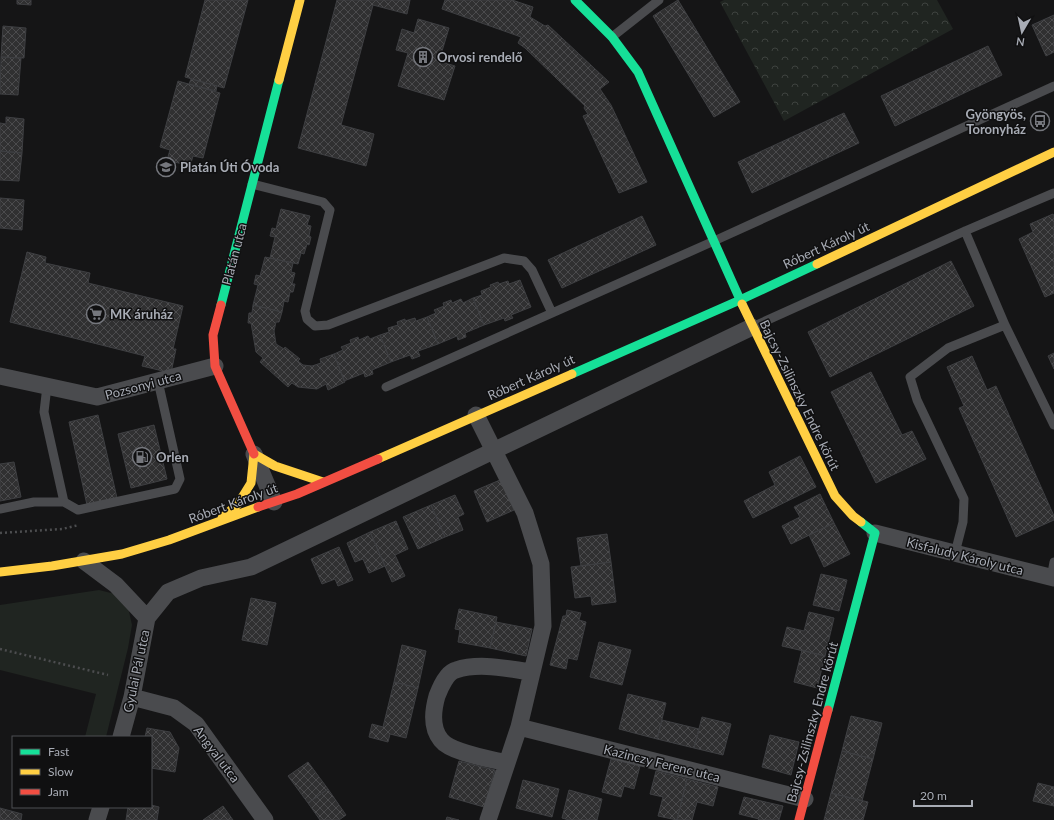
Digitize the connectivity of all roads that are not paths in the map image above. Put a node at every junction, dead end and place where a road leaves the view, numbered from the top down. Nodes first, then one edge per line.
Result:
1 (300, 0) edge
2 (575, 0) edge
3 (659, 0) edge
4 (612, 37) junction
5 (1054, 86) edge
6 (1054, 152) edge
7 (252, 184) junction
8 (1054, 193) edge
9 (965, 231) junction
10 (714, 241) junction
11 (740, 300) junction
12 (552, 313) junction
13 (1005, 325) junction
14 (752, 327) junction
15 (215, 366) junction
16 (0, 376) edge
17 (158, 381) junction
18 (47, 386) junction
19 (386, 387) dead end
20 (476, 415) junction
21 (1054, 425) edge
22 (493, 452) junction
23 (254, 454) junction
24 (323, 482) junction
25 (64, 502) junction
26 (274, 502) junction
27 (0, 509) edge
28 (218, 521) junction
29 (876, 533) junction
30 (955, 553) junction
31 (84, 561) junction
32 (2, 570) edge
33 (1053, 573) edge
34 (147, 618) junction
35 (532, 672) junction
36 (132, 697) junction
37 (519, 727) junction
38 (121, 736) edge
39 (507, 763) junction
40 (805, 799) junction
41 (101, 808) edge
42 (97, 820) edge
43 (265, 820) edge
44 (488, 820) edge
45 (799, 820) edge

1 - 7 street, Platán utca
2 - 4 street, Bajcsy-Zsilinszky Endre körút
3 - 4 lane
4 - 10 street, Bajcsy-Zsilinszky Endre körút
5 - 10 lane
6 - 11 street, Róbert Károly út
7 - 12 lane
7 - 15 street, Platán utca
8 - 9 lane
9 - 13 lane
9 - 14 lane
10 - 11 street, Bajcsy-Zsilinszky Endre körút
10 - 12 lane
11 - 14 street, Bajcsy-Zsilinszky Endre körút
11 - 20 street, Róbert Károly út
12 - 19 lane
13 - 21 lane
13 - 30 lane
14 - 22 street
14 - 29 street, Bajcsy-Zsilinszky Endre körút
15 - 17 street, Pozsonyi utca
15 - 23 street, Platán utca
16 - 18 street, Pozsonyi utca
17 - 18 street, Pozsonyi utca
17 - 25 lane
18 - 25 lane
20 - 22 street
20 - 24 street, Róbert Károly út
22 - 34 street
22 - 35 street
23 - 24 street
23 - 26 street, Platán utca
23 - 28 street
24 - 26 street, Róbert Károly út
25 - 27 lane
26 - 28 street, Róbert Károly út
28 - 31 street, Róbert Károly út
29 - 30 street, Kisfaludy Károly utca
29 - 40 street, Bajcsy-Zsilinszky Endre körút
30 - 33 street, Kisfaludy Károly utca
31 - 32 street, Róbert Károly út
31 - 34 street, Gyulai Pál utca
34 - 36 street, Gyulai Pál utca
35 - 37 street
35 - 39 street
36 - 38 street, Gyulai Pál utca
36 - 43 street, Angyal utca
37 - 39 street
37 - 40 street, Kazinczy Ferenc utca
39 - 44 street
40 - 45 street, Bajcsy-Zsilinszky Endre körút
41 - 42 street

